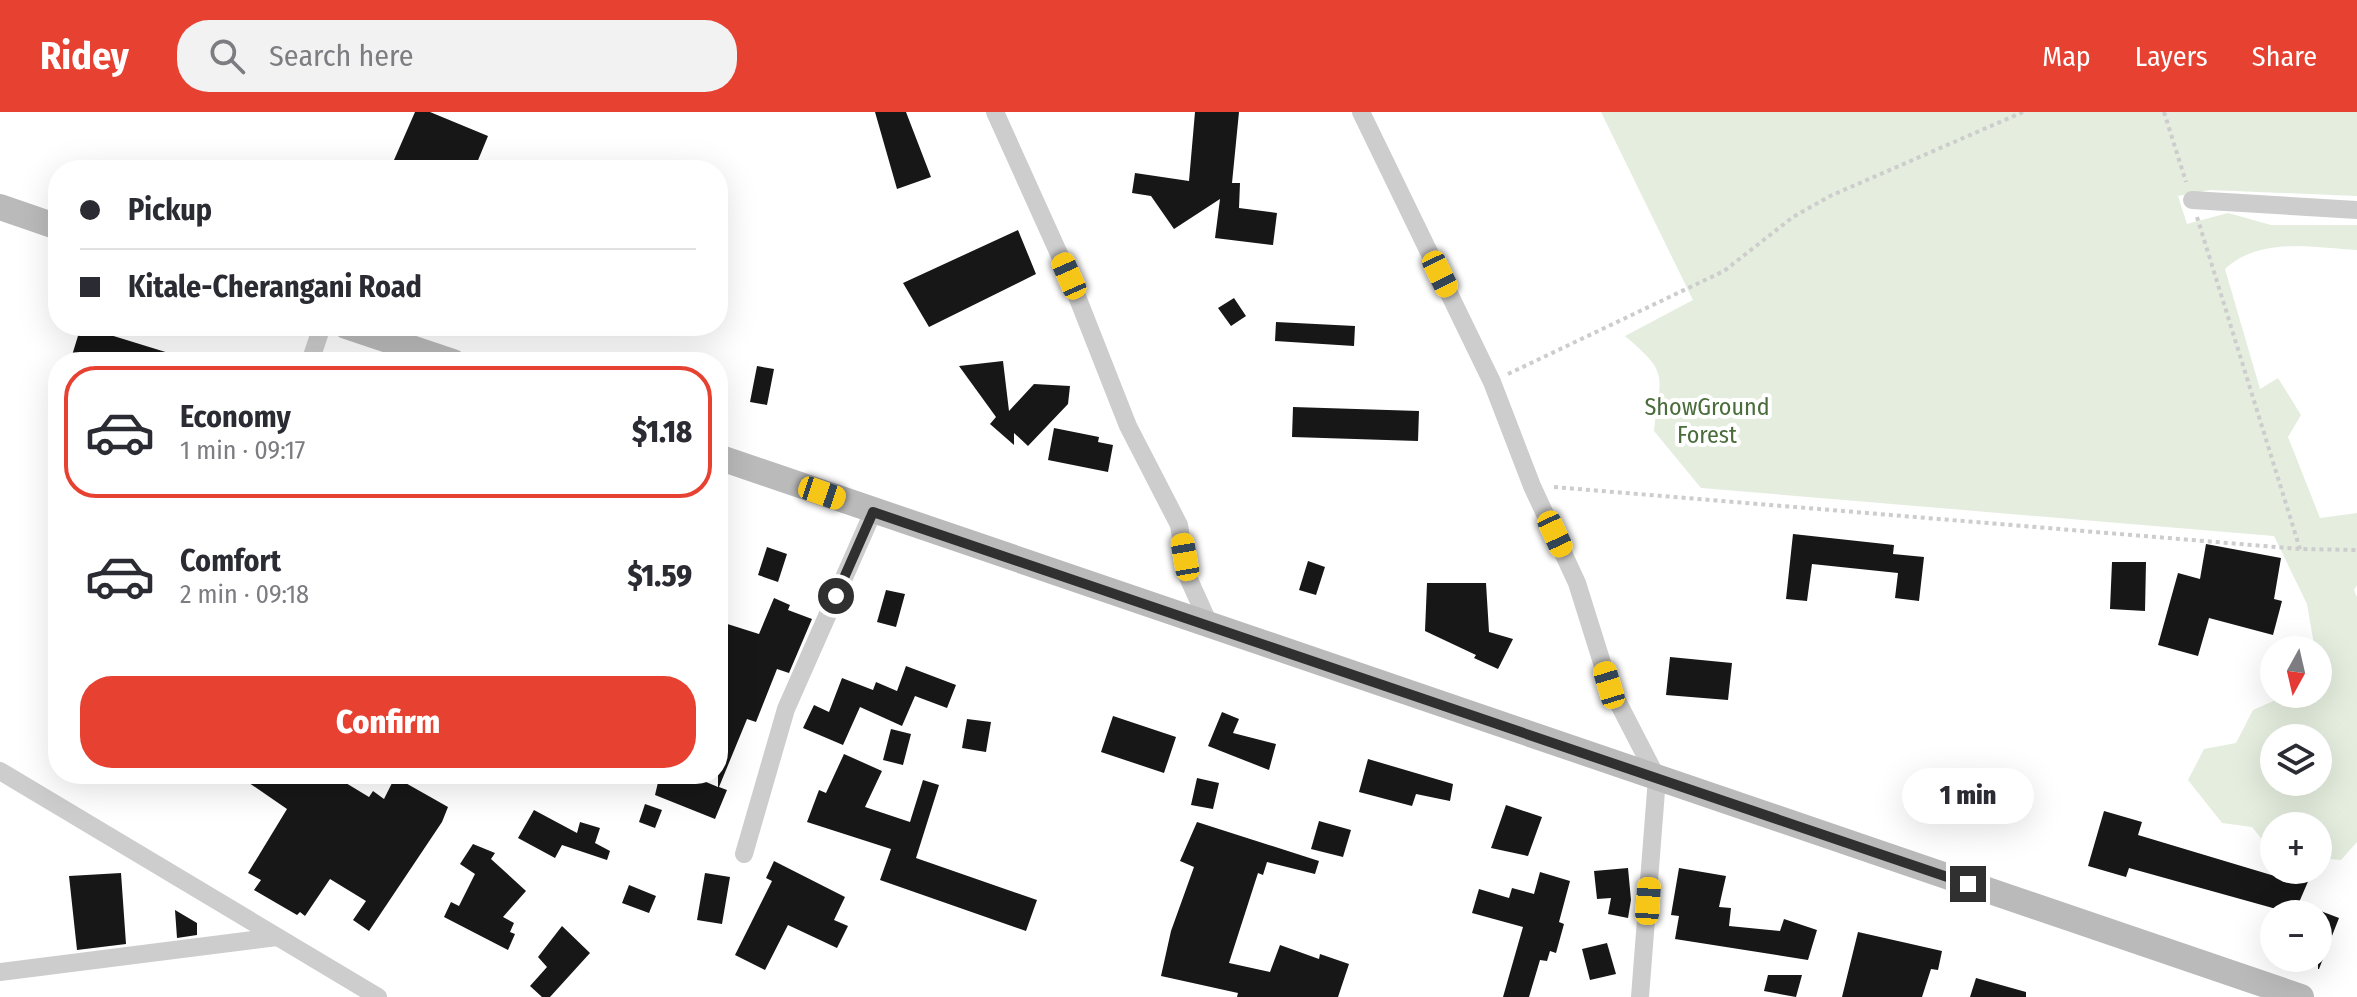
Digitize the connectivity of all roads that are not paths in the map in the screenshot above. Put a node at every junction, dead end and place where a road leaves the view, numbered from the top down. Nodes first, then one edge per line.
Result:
1 (995, 112) edge
2 (1361, 112) edge
3 (2192, 200) road end
4 (0, 207) edge
5 (2357, 210) edge
6 (48, 224) edge
7 (376, 336) edge
8 (423, 352) edge
9 (728, 461) edge
10 (873, 512) junction
11 (1209, 624) junction
12 (0, 771) edge
13 (1657, 778) junction
14 (744, 854) dead end
15 (277, 937) junction
16 (0, 972) edge
17 (378, 997) edge
18 (1640, 997) edge
19 (2301, 997) edge

1 - 11 street
2 - 13 street
3 - 5 street
4 - 6 main road
7 - 8 main road
9 - 10 main road
10 - 11 main road
10 - 14 street
11 - 13 main road
12 - 15 street
13 - 18 street
13 - 19 main road
15 - 16 street
15 - 17 street

